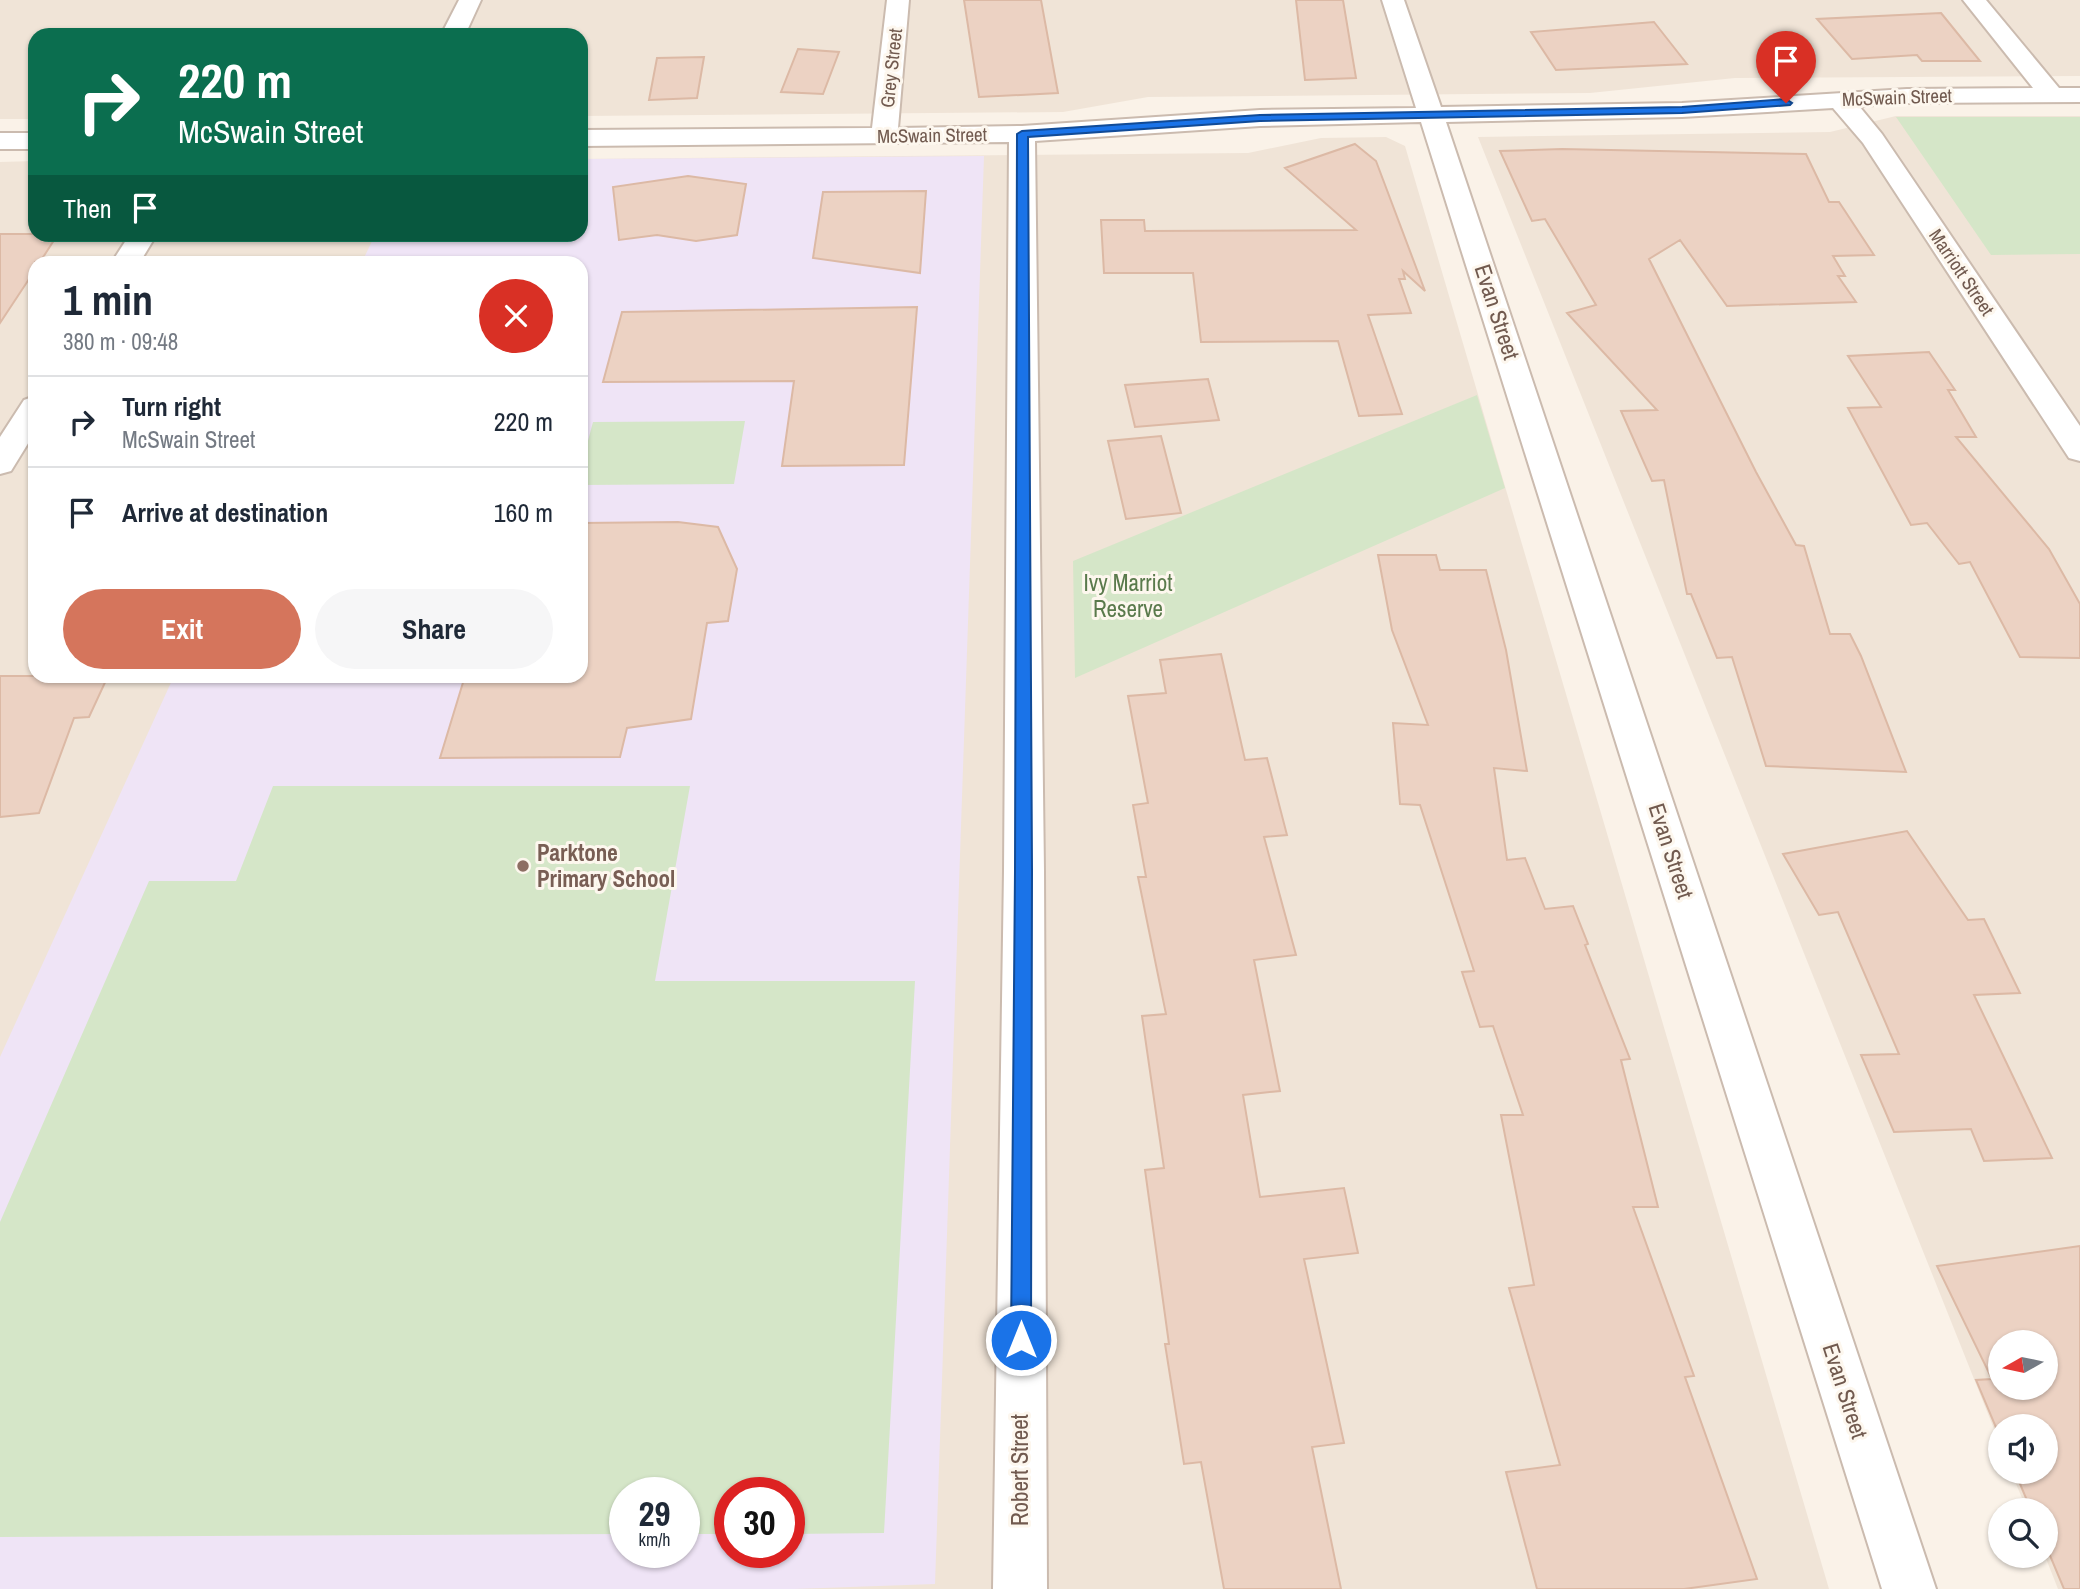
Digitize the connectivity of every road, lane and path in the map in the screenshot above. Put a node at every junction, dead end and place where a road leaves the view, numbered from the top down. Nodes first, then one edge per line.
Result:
1 (470, 0) edge
2 (898, 0) edge
3 (1393, 0) edge
4 (1974, 0) edge
5 (456, 28) edge
6 (2052, 95) junction
7 (2080, 95) edge
8 (1839, 99) junction
9 (1431, 114) junction
10 (1022, 134) junction
11 (884, 136) junction
12 (588, 138) edge
13 (0, 141) edge
14 (28, 141) edge
15 (28, 418) edge
16 (2080, 450) edge
17 (0, 463) edge
18 (1020, 1589) edge
19 (1909, 1589) edge

1 - 5 street
2 - 11 street, Grey Street
3 - 9 street, Evan Street
4 - 6 street
6 - 7 street, McSwain Street
6 - 8 street, McSwain Street
8 - 9 street, McSwain Street
8 - 16 street, Marriott Street
9 - 10 street, McSwain Street
9 - 19 street, Evan Street
10 - 11 street, McSwain Street
10 - 18 street, Robert Street
11 - 12 street, McSwain Street
13 - 14 street
15 - 17 street

